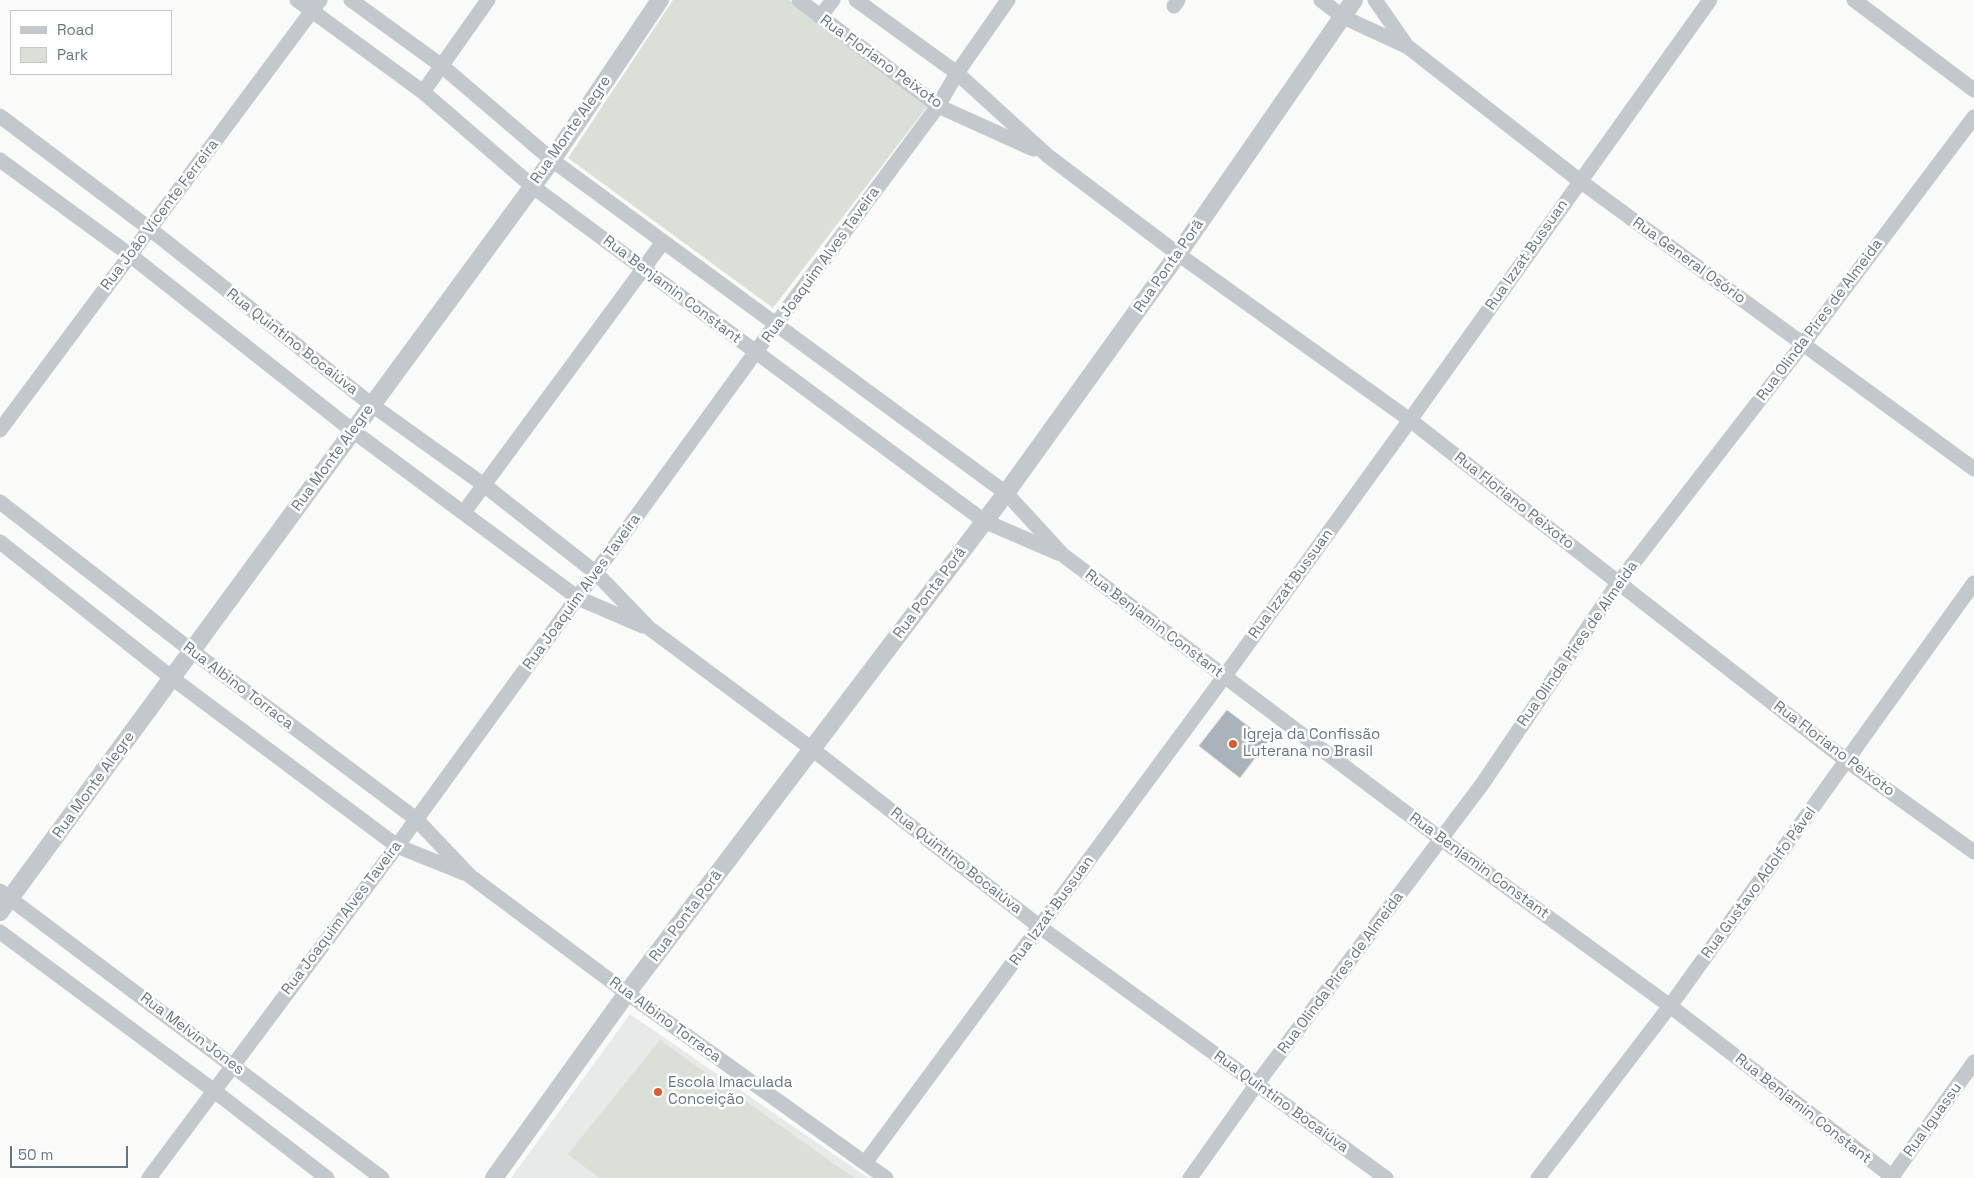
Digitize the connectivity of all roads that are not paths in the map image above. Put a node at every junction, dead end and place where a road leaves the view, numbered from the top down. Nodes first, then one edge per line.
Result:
1 (297, 0) edge
2 (351, 0) edge
3 (488, 0) edge
4 (660, 0) edge
5 (799, 0) edge
6 (833, 0) edge
7 (856, 0) edge
8 (1008, 0) edge
9 (1321, 0) edge
10 (1354, 0) edge
11 (1375, 0) edge
12 (1710, 0) edge
13 (1854, 0) edge
14 (316, 6) edge
15 (820, 17) junction
16 (1343, 17) junction
17 (1408, 47) junction
18 (442, 66) junction
19 (957, 73) junction
20 (1974, 90) edge
21 (423, 92) junction
22 (938, 106) junction
23 (0, 116) edge
24 (1974, 117) edge
25 (1048, 156) junction
26 (0, 160) edge
27 (552, 160) junction
28 (1580, 181) junction
29 (532, 186) junction
30 (150, 229) junction
31 (663, 242) junction
32 (1178, 254) junction
33 (130, 255) junction
34 (644, 269) junction
35 (776, 324) junction
36 (1803, 344) junction
37 (756, 353) junction
38 (372, 405) junction
39 (1410, 420) junction
40 (0, 430) edge
41 (353, 431) junction
42 (1974, 469) edge
43 (484, 485) junction
44 (1006, 492) junction
45 (0, 502) edge
46 (464, 512) junction
47 (984, 521) junction
48 (0, 542) edge
49 (1063, 555) junction
50 (596, 573) junction
51 (1618, 583) junction
52 (1974, 583) edge
53 (578, 598) junction
54 (648, 628) junction
55 (192, 651) junction
56 (1224, 677) junction
57 (172, 678) junction
58 (812, 749) junction
59 (1848, 761) junction
60 (416, 819) junction
61 (1442, 838) junction
62 (397, 846) junction
63 (1974, 852) edge
64 (470, 876) junction
65 (3, 901) edge
66 (1040, 927) junction
67 (0, 932) edge
68 (627, 993) junction
69 (1670, 1006) junction
70 (1974, 1062) edge
71 (233, 1064) junction
72 (1256, 1085) junction
73 (213, 1090) junction
74 (865, 1163) junction
75 (148, 1178) edge
76 (327, 1178) edge
77 (382, 1178) edge
78 (494, 1178) edge
79 (886, 1178) edge
80 (1190, 1178) edge
81 (1386, 1178) edge
82 (1538, 1178) edge
83 (1892, 1178) edge

1 - 14 street, Rua Benjamin Constant
2 - 18 street, Rua Benjamin Constant
3 - 18 street
4 - 27 street, Rua Monte Alegre
5 - 15 street, Rua Floriano Peixoto
6 - 15 street
7 - 19 street, Rua Floriano Peixoto
8 - 19 street, Rua Joaquim Alves Taveira
9 - 16 street, Rua General Osório
10 - 16 street, Rua Ponta Porã
11 - 17 street, Rua General Osório
12 - 28 street, Rua Izzat Bussuan
13 - 20 street
14 - 21 street, Rua Benjamin Constant
14 - 30 street, Rua João Vicente Ferreira
15 - 22 street, Rua Floriano Peixoto
16 - 17 street, Rua General Osório
16 - 32 street, Rua Ponta Porã
17 - 28 street, Rua General Osório
18 - 21 street
18 - 27 street, Rua Benjamin Constant
19 - 22 street, Rua Joaquim Alves Taveira
19 - 25 street, Rua Floriano Peixoto
21 - 29 street, Rua Benjamin Constant
22 - 25 street, Rua Floriano Peixoto
22 - 35 street, Rua Joaquim Alves Taveira
23 - 30 street, Rua Quintino Bocaiúva
24 - 36 street, Rua Olinda Pires de Almeida
25 - 32 street, Rua Floriano Peixoto
26 - 33 street, Rua Quintino Bocaiúva
27 - 29 street, Rua Monte Alegre
27 - 31 street, Rua Benjamin Constant
28 - 36 street, Rua General Osório
28 - 39 street, Rua Izzat Bussuan
29 - 34 street, Rua Benjamin Constant
29 - 38 street, Rua Monte Alegre
30 - 33 street, Rua João Vicente Ferreira
30 - 38 street, Rua Quintino Bocaiúva
31 - 34 street
31 - 35 street, Rua Benjamin Constant
32 - 39 street, Rua Floriano Peixoto
32 - 44 street, Rua Ponta Porã
33 - 40 street, Rua João Vicente Ferreira
33 - 41 street, Rua Quintino Bocaiúva
34 - 37 street, Rua Benjamin Constant
34 - 43 street
35 - 37 street, Rua Joaquim Alves Taveira
35 - 44 street, Rua Benjamin Constant
36 - 42 street, Rua General Osório
36 - 51 street, Rua Olinda Pires de Almeida
37 - 47 street, Rua Benjamin Constant
37 - 50 street, Rua Joaquim Alves Taveira
38 - 41 street, Rua Monte Alegre
38 - 43 street, Rua Quintino Bocaiúva
39 - 51 street, Rua Floriano Peixoto
39 - 56 street, Rua Izzat Bussuan
41 - 46 street, Rua Quintino Bocaiúva
41 - 55 street, Rua Monte Alegre
43 - 46 street
43 - 50 street, Rua Quintino Bocaiúva
44 - 47 street, Rua Ponta Porã
44 - 49 street, Rua Benjamin Constant
45 - 55 street, Rua Albino Torraca
46 - 53 street, Rua Quintino Bocaiúva
47 - 49 street, Rua Benjamin Constant
47 - 58 street, Rua Ponta Porã
48 - 57 street, Rua Albino Torraca
49 - 56 street, Rua Benjamin Constant
50 - 53 street, Rua Joaquim Alves Taveira
50 - 54 street, Rua Quintino Bocaiúva
51 - 59 street, Rua Floriano Peixoto
51 - 61 street, Rua Olinda Pires de Almeida
52 - 59 street, Rua Gustavo Adolfo Pável
53 - 54 street, Rua Quintino Bocaiúva
53 - 60 street, Rua Joaquim Alves Taveira
54 - 58 street, Rua Quintino Bocaiúva
55 - 57 street, Rua Monte Alegre
55 - 60 street, Rua Albino Torraca
56 - 61 street, Rua Benjamin Constant
56 - 66 street, Rua Izzat Bussuan
57 - 62 street, Rua Albino Torraca
57 - 65 street, Rua Monte Alegre
58 - 66 street, Rua Quintino Bocaiúva
58 - 68 street, Rua Ponta Porã
59 - 63 street, Rua Floriano Peixoto
59 - 69 street, Rua Gustavo Adolfo Pável
60 - 62 street, Rua Joaquim Alves Taveira
60 - 64 street, Rua Albino Torraca
61 - 69 street, Rua Benjamin Constant
61 - 72 street, Rua Olinda Pires de Almeida
62 - 64 street, Rua Albino Torraca
62 - 71 street, Rua Joaquim Alves Taveira
64 - 68 street, Rua Albino Torraca
65 - 71 street, Rua Melvin Jones
66 - 72 street, Rua Quintino Bocaiúva
66 - 74 street, Rua Izzat Bussuan
67 - 73 street
68 - 74 street, Rua Albino Torraca
68 - 78 street, Rua Ponta Porã
69 - 82 street, Rua Gustavo Adolfo Pável
69 - 83 street, Rua Benjamin Constant
70 - 83 street, Rua Iguassu
71 - 73 street, Rua Joaquim Alves Taveira
71 - 77 street, Rua Melvin Jones
72 - 80 street, Rua Olinda Pires de Almeida
72 - 81 street, Rua Quintino Bocaiúva
73 - 75 street, Rua Joaquim Alves Taveira
73 - 76 street
74 - 79 street, Rua Albino Torraca

